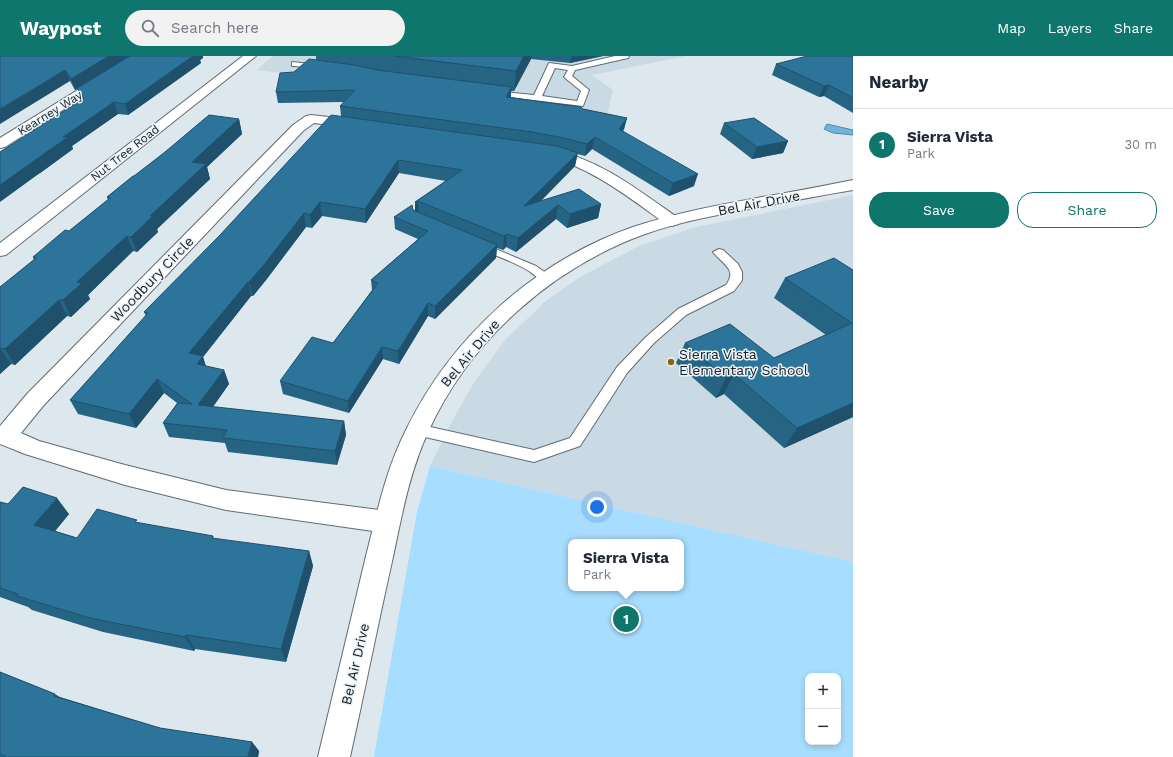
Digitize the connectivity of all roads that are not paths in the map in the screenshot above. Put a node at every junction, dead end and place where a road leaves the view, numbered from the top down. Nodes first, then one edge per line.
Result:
1 (141, 56) edge
2 (250, 56) edge
3 (625, 56) edge
4 (295, 64) dead end
5 (572, 68) junction
6 (332, 69) edge
7 (481, 91) edge
8 (537, 98) junction
9 (372, 126) edge
10 (0, 144) edge
11 (530, 149) edge
12 (853, 185) edge
13 (672, 221) junction
14 (468, 241) edge
15 (0, 251) edge
16 (719, 252) dead end
17 (547, 278) junction
18 (417, 430) junction
19 (388, 522) junction
20 (334, 757) edge

1 - 10 street, Kearney Way
2 - 15 street, Nut Tree Road
3 - 5 lane
4 - 6 lane
5 - 8 lane
5 - 8 lane
7 - 8 lane
9 - 19 street, Woodbury Circle
11 - 13 street
12 - 13 street, Bel Air Drive
13 - 17 street, Bel Air Drive
14 - 17 lane
16 - 18 lane
17 - 18 street, Bel Air Drive
18 - 19 street, Bel Air Drive
19 - 20 street, Bel Air Drive

